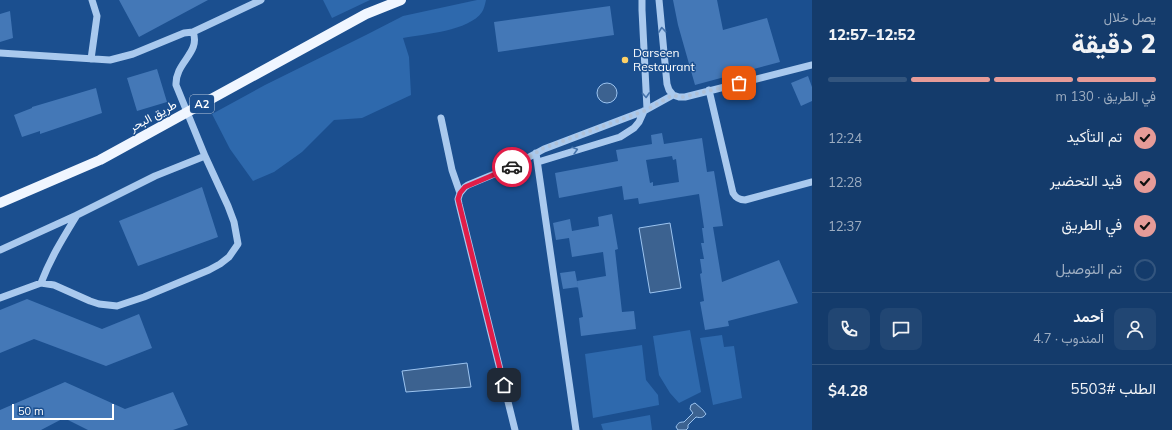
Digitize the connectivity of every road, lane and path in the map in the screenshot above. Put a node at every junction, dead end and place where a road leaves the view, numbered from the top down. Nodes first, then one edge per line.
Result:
1 (92, 0) edge
2 (260, 0) edge
3 (400, 0) edge
4 (642, 0) edge
5 (659, 0) edge
6 (193, 32) junction
7 (0, 53) edge
8 (92, 59) junction
9 (812, 65) edge
10 (709, 90) junction
11 (673, 95) junction
12 (645, 110) junction
13 (186, 113) junction
14 (441, 118) dead end
15 (536, 153) junction
16 (205, 156) junction
17 (538, 162) junction
18 (812, 182) edge
19 (460, 193) junction
20 (0, 203) edge
21 (77, 215) junction
22 (0, 250) edge
23 (41, 283) junction
24 (0, 298) edge
25 (515, 430) edge
26 (576, 430) edge

1 - 8 street
2 - 6 street
3 - 13 main road, طريق البحر / A2
4 -> 12 street
11 -> 5 street
6 - 8 street
6 - 13 street
7 - 8 street
9 - 10 street
10 - 11 street
10 - 18 street
11 - 12 street
12 - 15 street
17 -> 12 street
13 - 16 street
13 - 20 main road, طريق البحر / A2
14 - 19 street
15 - 17 street
15 - 19 street
16 - 21 street
16 - 23 street
17 - 26 street
19 - 25 street
21 - 22 street
21 - 23 street
23 - 24 street

